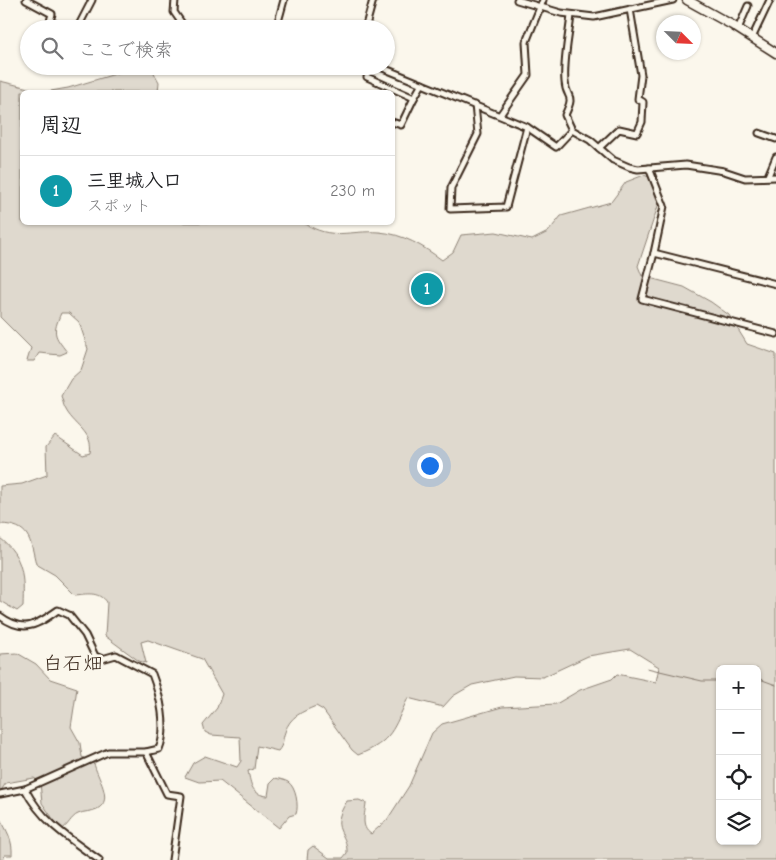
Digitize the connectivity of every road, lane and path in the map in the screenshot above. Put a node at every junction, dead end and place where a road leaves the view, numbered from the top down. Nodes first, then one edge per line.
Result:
1 (26, 0) edge
2 (92, 0) edge
3 (175, 0) edge
4 (284, 0) edge
5 (373, 0) edge
6 (517, 0) edge
7 (543, 0) edge
8 (673, 0) edge
9 (687, 0) edge
10 (770, 0) edge
11 (540, 6) junction
12 (748, 6) dead end
13 (630, 9) junction
14 (571, 15) junction
15 (50, 20) edge
16 (82, 20) edge
17 (180, 20) edge
18 (278, 20) edge
19 (367, 20) edge
20 (738, 29) junction
21 (752, 38) junction
22 (776, 53) edge
23 (395, 73) edge
24 (367, 77) dead end
25 (422, 84) junction
26 (414, 98) junction
27 (475, 104) junction
28 (500, 115) junction
29 (395, 123) edge
30 (528, 127) junction
31 (572, 130) junction
32 (759, 133) dead end
33 (776, 139) edge
34 (600, 148) junction
35 (776, 157) edge
36 (649, 168) junction
37 (768, 176) junction
38 (776, 177) edge
39 (654, 253) junction
40 (776, 284) edge
41 (776, 334) edge
42 (0, 616) edge
43 (146, 752) junction
44 (25, 789) junction
45 (0, 794) edge
46 (99, 860) edge
47 (172, 860) edge

1 - 15 street
2 - 16 street
3 - 17 street
4 - 18 street
5 - 19 street
6 - 11 street
7 - 11 street
8 - 13 street
9 - 20 highway
10 - 21 street
11 - 14 street
11 - 28 street
12 - 20 street
13 - 14 street
13 - 34 street
14 - 31 street
20 - 21 highway
21 - 22 highway
23 - 25 street
24 - 26 street
25 - 26 street
25 - 27 street
26 - 29 street
27 - 28 street
27 - 30 street
28 - 30 street
30 - 31 street
31 - 34 street
32 - 33 street
34 - 36 street
35 - 37 street
36 - 37 street
36 - 39 street
37 - 38 street
39 - 40 street
39 - 41 street
42 - 43 street
43 - 44 street
43 - 47 street
44 - 45 street
44 - 46 street

